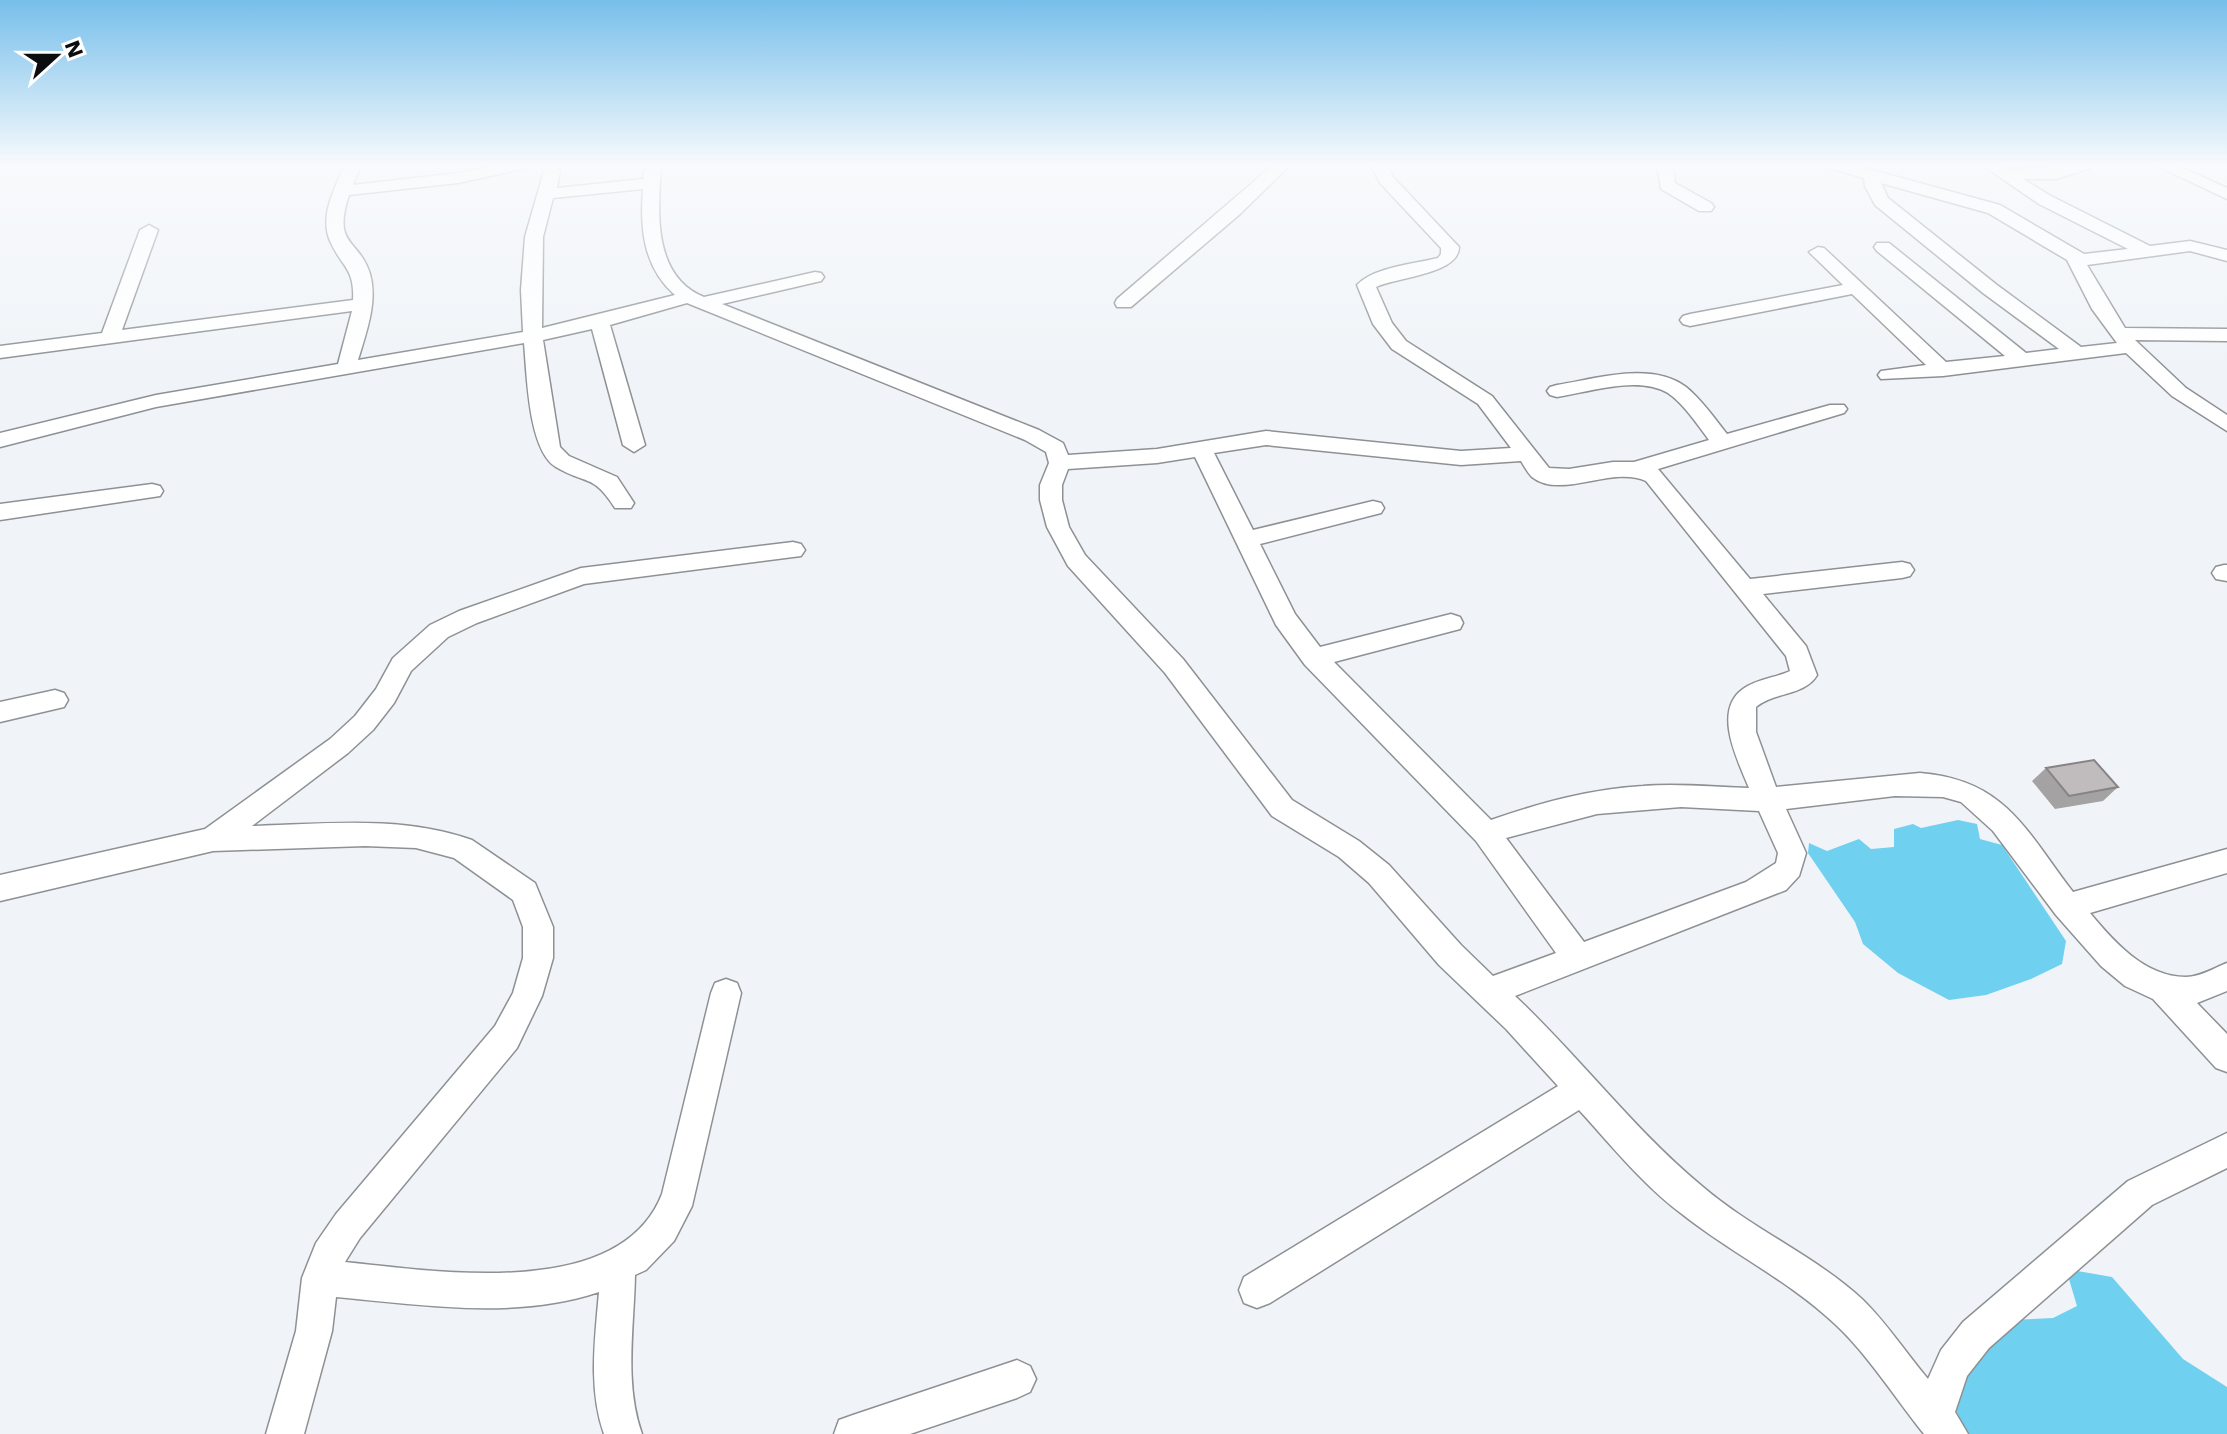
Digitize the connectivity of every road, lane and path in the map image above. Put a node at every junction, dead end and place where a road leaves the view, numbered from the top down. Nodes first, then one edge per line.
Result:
1 (148, 232) edge
2 (337, 232) edge
3 (535, 232) edge
4 (653, 232) edge
5 (1205, 232) edge
6 (1438, 232) edge
7 (1919, 232) edge
8 (2032, 232) edge
9 (2109, 232) edge
10 (1883, 247) dead end
11 (1818, 252) dead end
12 (2151, 253) junction
13 (2227, 256) edge
14 (2075, 258) junction
15 (815, 277) dead end
16 (1857, 288) junction
17 (695, 300) junction
18 (1124, 303) dead end
19 (362, 304) junction
20 (1690, 320) dead end
21 (599, 321) junction
22 (2227, 335) edge
23 (110, 336) junction
24 (533, 336) junction
25 (2124, 340) junction
26 (0, 352) edge
27 (2078, 354) junction
28 (2024, 361) junction
29 (346, 369) junction
30 (1943, 370) junction
31 (1888, 375) dead end
32 (1557, 391) dead end
33 (1837, 409) dead end
34 (2227, 424) edge
35 (0, 440) edge
36 (1723, 443) junction
37 (634, 445) dead end
38 (1202, 450) junction
39 (1525, 454) junction
40 (1060, 463) junction
41 (1641, 467) junction
42 (152, 491) dead end
43 (623, 503) dead end
44 (1373, 508) dead end
45 (0, 512) edge
46 (1246, 540) junction
47 (793, 550) dead end
48 (1902, 570) dead end
49 (1745, 588) junction
50 (1451, 623) dead end
51 (1314, 658) junction
52 (55, 700) dead end
53 (0, 712) edge
54 (1769, 799) junction
55 (1486, 833) junction
56 (213, 839) junction
57 (2227, 861) edge
58 (0, 888) edge
59 (2067, 907) junction
60 (1577, 957) junction
61 (2227, 977) edge
62 (2163, 988) junction
63 (1489, 992) junction
64 (726, 993) dead end
65 (2227, 1057) edge
66 (1581, 1090) junction
67 (2227, 1150) edge
68 (618, 1266) junction
69 (320, 1278) junction
70 (1257, 1290) dead end
71 (1017, 1379) dead end
72 (1942, 1426) edge
73 (285, 1434) edge
74 (623, 1434) edge
75 (853, 1434) edge

1 - 23 street
2 - 19 street
3 - 24 street
4 - 17 street
5 - 18 street
6 - 39 street
7 - 27 street
8 - 14 street
9 - 12 street
10 - 28 street
11 - 16 street
12 - 13 street
12 - 14 street
14 - 25 street
15 - 17 street
16 - 20 street
16 - 30 street
17 - 21 street
17 - 40 street
19 - 23 street
19 - 29 street
21 - 24 street
21 - 37 street
22 - 25 street
23 - 26 street
24 - 29 street
24 - 43 street
25 - 27 street
25 - 34 street
27 - 28 street
28 - 30 street
29 - 35 street
30 - 31 street
32 - 36 street
33 - 36 street
36 - 41 street
38 - 39 street
38 - 40 street
38 - 46 street
39 - 41 street
40 - 63 street
41 - 49 street
42 - 45 street
44 - 46 street
46 - 51 street
47 - 56 street
48 - 49 street
49 - 54 street
50 - 51 street
51 - 55 street
52 - 53 street
54 - 55 street
54 - 59 street
54 - 60 street
55 - 60 street
56 - 58 street
56 - 69 street
57 - 59 street
59 - 62 street
60 - 63 street
61 - 62 street
62 - 65 street
63 - 66 street
64 - 68 street
66 - 70 street
66 - 72 street
67 - 72 street
68 - 69 street
68 - 74 street
69 - 73 street
71 - 75 street

